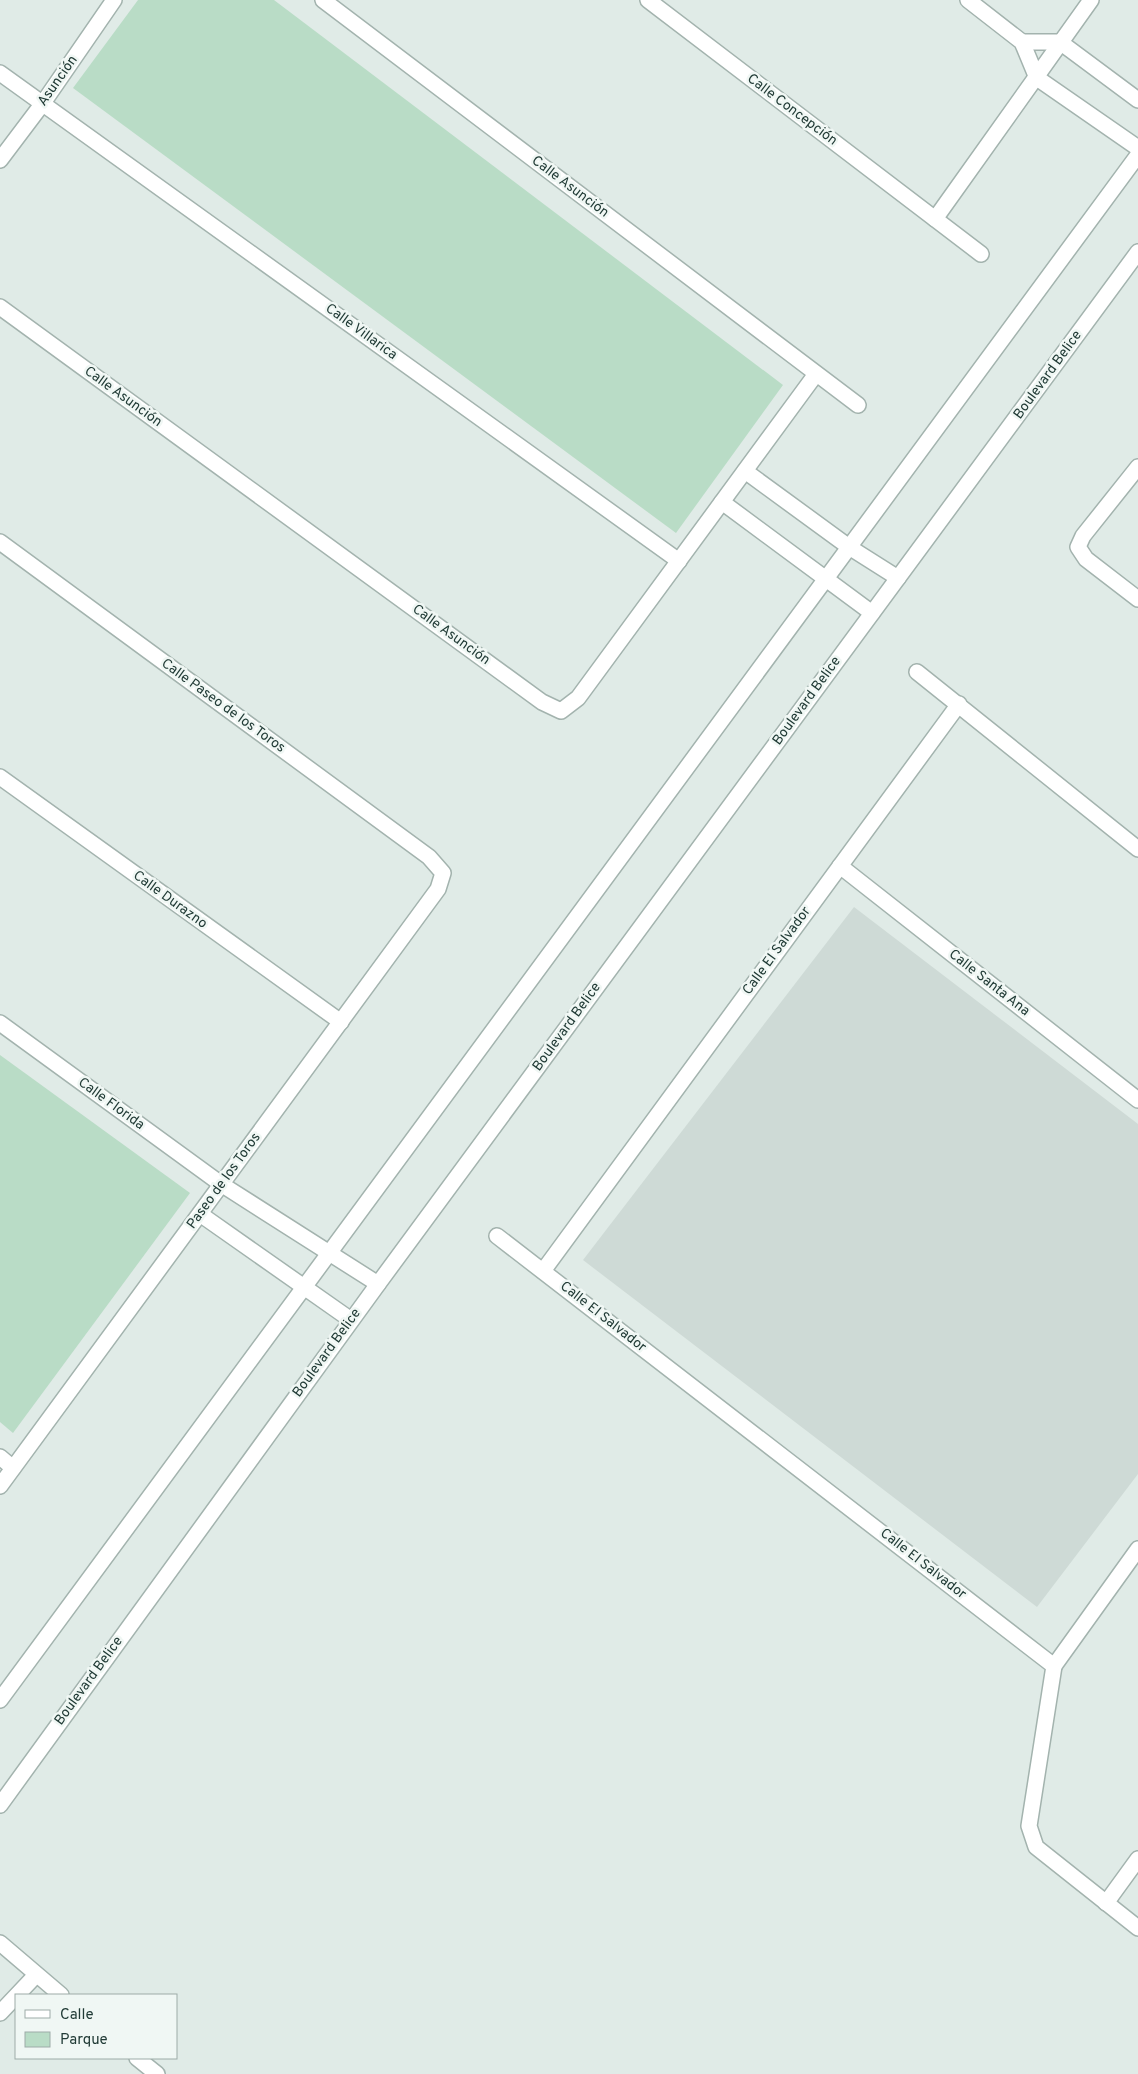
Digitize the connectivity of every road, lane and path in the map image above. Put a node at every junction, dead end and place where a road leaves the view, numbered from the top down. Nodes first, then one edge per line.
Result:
1 (114, 0) edge
2 (323, 0) edge
3 (648, 0) edge
4 (968, 0) edge
5 (1091, 0) edge
6 (1022, 42) junction
7 (1060, 42) junction
8 (0, 73) edge
9 (1037, 78) junction
10 (1138, 100) edge
11 (43, 103) junction
12 (1138, 148) edge
13 (1138, 156) edge
14 (0, 160) edge
15 (935, 220) junction
16 (1138, 252) edge
17 (981, 254) dead end
18 (0, 307) edge
19 (816, 374) junction
20 (858, 405) dead end
21 (1138, 467) edge
22 (745, 471) junction
23 (722, 502) junction
24 (0, 542) edge
25 (850, 547) junction
26 (679, 561) junction
27 (826, 578) junction
28 (898, 578) junction
29 (1138, 599) edge
30 (872, 613) junction
31 (917, 672) dead end
32 (959, 704) junction
33 (0, 777) edge
34 (1138, 849) edge
35 (840, 866) junction
36 (443, 873) joint
37 (341, 1022) junction
38 (0, 1024) edge
39 (1138, 1100) edge
40 (221, 1184) junction
41 (200, 1214) junction
42 (497, 1236) dead end
43 (330, 1252) junction
44 (543, 1271) junction
45 (378, 1284) junction
46 (305, 1286) junction
47 (351, 1320) junction
48 (0, 1457) edge
49 (13, 1468) junction
50 (0, 1486) edge
51 (1138, 1549) edge
52 (1054, 1666) junction
53 (0, 1700) edge
54 (0, 1805) edge
55 (1138, 1859) edge
56 (1106, 1902) junction
57 (1138, 1928) edge
58 (0, 1943) edge
59 (36, 1975) junction
60 (60, 1994) edge
61 (2, 2005) edge
62 (139, 2059) edge
63 (158, 2074) edge

1 - 11 street, Asunción
2 - 19 street, Calle Asunción
3 - 15 street, Calle Concepción
4 - 6 street
5 - 7 street
6 - 7 street
6 - 9 street
7 - 9 street
7 - 10 street
8 - 11 street, Calle Villarica
9 - 12 street
9 - 15 street
11 - 14 street, Asunción
11 - 26 street, Calle Villarica
13 - 25 street
15 - 17 street, Calle Concepción
16 - 28 street, Boulevard Belice
18 - 26 street, Calle Asunción
19 - 20 street, Calle Asunción
19 - 22 street, Calle Asunción
21 - 29 street
22 - 23 street, Calle Asunción
22 - 25 street
23 - 26 street, Calle Asunción
23 - 27 street
24 - 36 street, Calle Paseo de los Toros
25 - 27 street
25 - 28 street
27 - 30 street
27 - 43 street
28 - 30 street, Boulevard Belice
30 - 45 street, Boulevard Belice
31 - 32 street
32 - 34 street
32 - 35 street, Calle El Salvador
33 - 37 street, Calle Durazno
35 - 39 street, Calle Santa Ana
35 - 44 street, Calle El Salvador
36 - 37 street, Paseo de los Toros
37 - 40 street, Paseo de los Toros
38 - 40 street, Calle Florida
40 - 41 street, Paseo de los Toros
40 - 43 street, Calle Florida
41 - 46 street
41 - 49 street, Paseo de los Toros
42 - 44 street, Calle El Salvador
43 - 45 street, Calle Florida
43 - 46 street
44 - 52 street, Calle El Salvador
45 - 47 street, Boulevard Belice
46 - 47 street
46 - 53 street
47 - 54 street, Boulevard Belice
48 - 49 street
49 - 50 street, Paseo de los Toros
51 - 52 street
52 - 56 street
55 - 56 street
56 - 57 street
58 - 59 street
59 - 60 street
59 - 61 street
62 - 63 street

